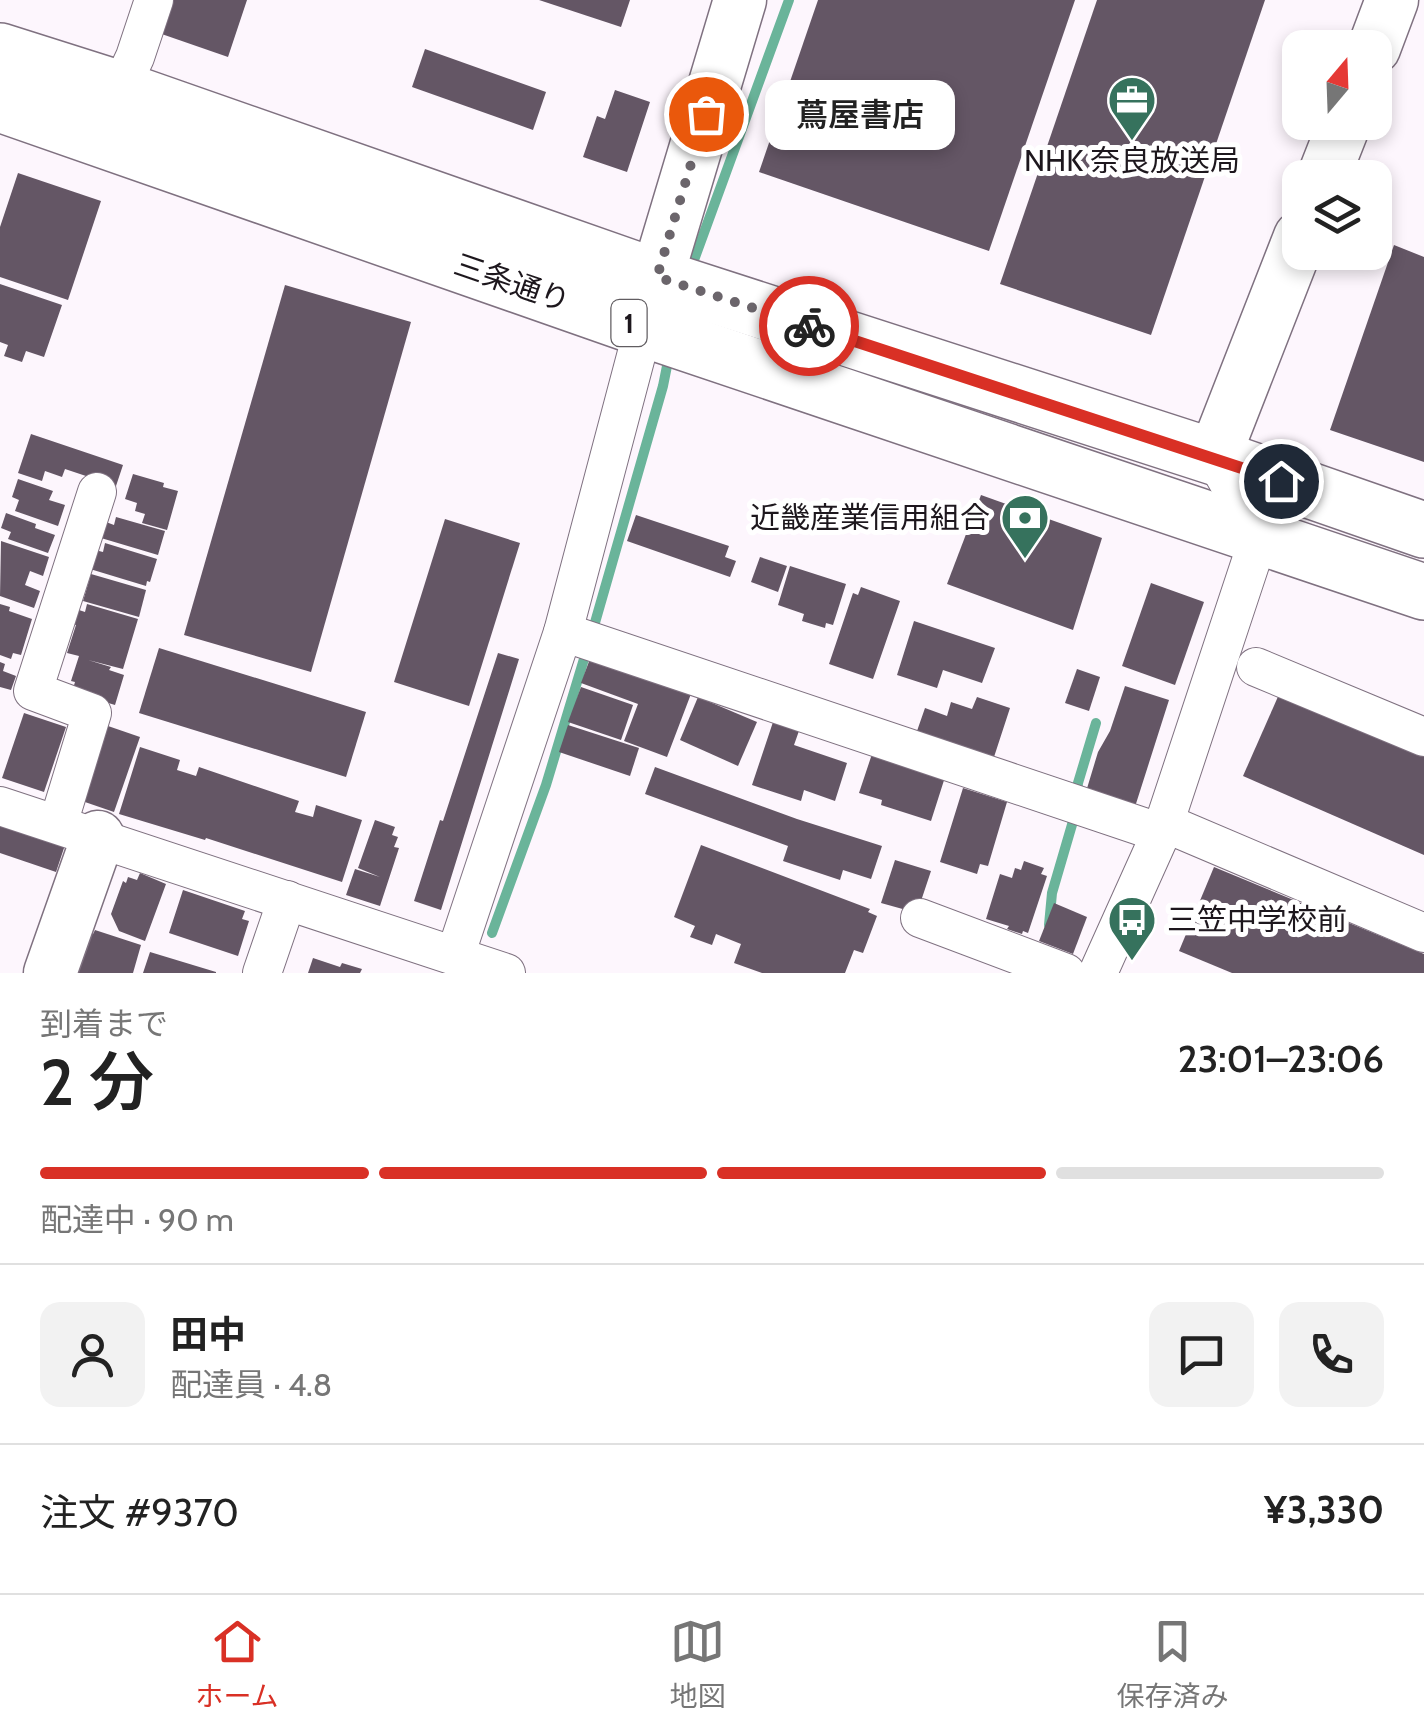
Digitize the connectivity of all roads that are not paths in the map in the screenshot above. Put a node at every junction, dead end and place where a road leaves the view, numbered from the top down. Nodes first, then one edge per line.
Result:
1 (154, 0) edge
2 (740, 0) edge
3 (1392, 0) edge
4 (1381, 30) edge
5 (0, 51) edge
6 (120, 89) junction
7 (0, 104) edge
8 (1287, 270) edge
9 (657, 277) junction
10 (644, 328) junction
11 (1214, 458) junction
12 (97, 492) dead end
13 (1424, 530) edge
14 (1259, 537) junction
15 (1424, 592) edge
16 (562, 632) junction
17 (1256, 668) dead end
18 (1424, 737) edge
19 (0, 806) edge
20 (1163, 828) junction
21 (78, 830) junction
22 (287, 900) junction
23 (920, 918) dead end
24 (1424, 933) edge
25 (455, 956) junction
26 (50, 973) edge
27 (262, 973) edge
28 (506, 973) edge
29 (1066, 973) edge
30 (1098, 973) edge

1 - 6 street
2 - 9 street
3 - 4 street
5 - 6 main road, 三条通り / 1
6 - 9 main road, 三条通り / 1
7 - 10 main road, 三条通り / 1
8 - 11 street
9 - 10 street
9 - 11 main road, 三条通り / 1
10 - 14 main road, 三条通り / 1
10 - 16 street
11 - 13 main road, 三条通り / 1
11 - 14 street
12 - 21 street
14 - 15 main road, 三条通り / 1
14 - 20 street
16 - 20 street
16 - 25 street
17 - 18 street
19 - 21 street
20 - 24 street
20 - 30 street
21 - 22 street
21 - 26 street
22 - 25 street
22 - 27 street
23 - 29 street
25 - 28 street

